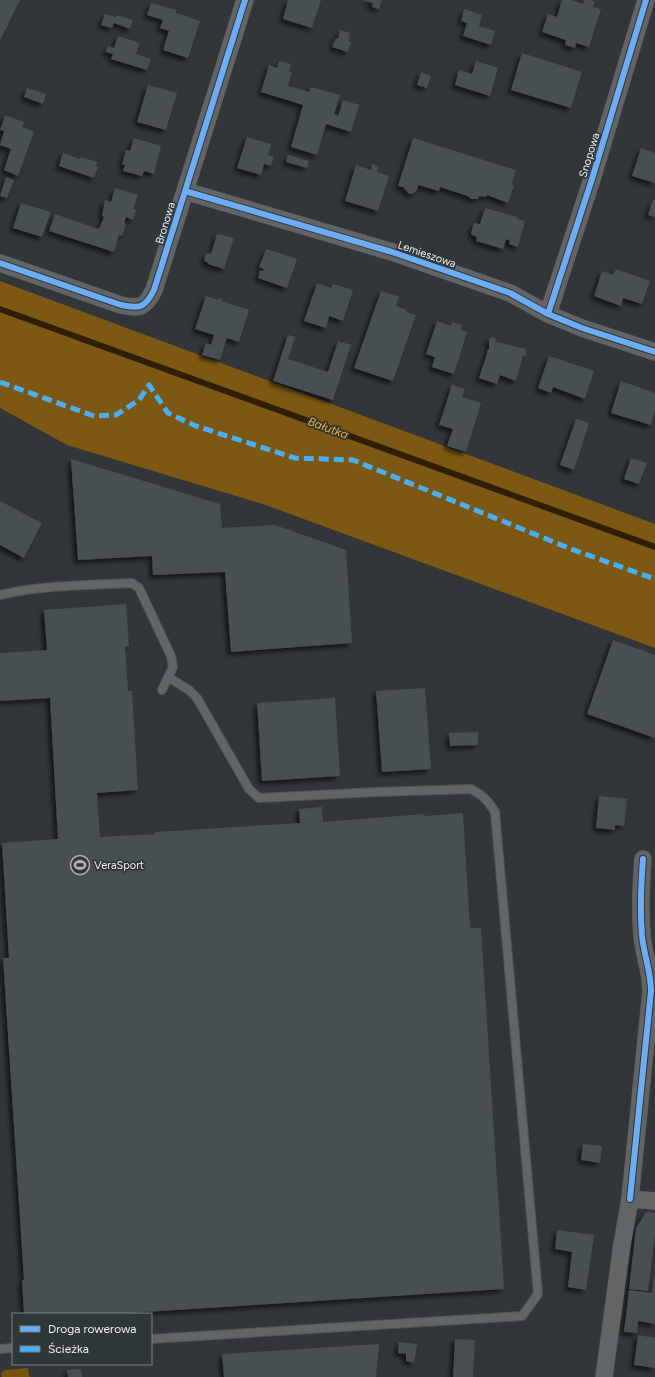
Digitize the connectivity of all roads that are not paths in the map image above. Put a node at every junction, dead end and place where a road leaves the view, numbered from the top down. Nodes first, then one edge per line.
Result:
1 (245, 0) edge
2 (646, 0) edge
3 (185, 191) junction
4 (0, 263) edge
5 (548, 314) junction
6 (655, 352) edge
7 (0, 595) edge
8 (168, 677) junction
9 (162, 690) dead end
10 (643, 859) dead end
11 (630, 1199) junction
12 (655, 1201) edge
13 (152, 1339) edge
14 (12, 1348) edge
15 (0, 1349) edge
16 (604, 1377) edge

1 - 3 street, Bronowa
2 - 5 street, Snopowa
3 - 4 street, Bronowa
3 - 5 street, Lemieszowa
5 - 6 street, Lemieszowa
7 - 8 lane
8 - 9 lane
8 - 13 lane
10 - 11 street
11 - 12 street
11 - 16 street
14 - 15 lane

